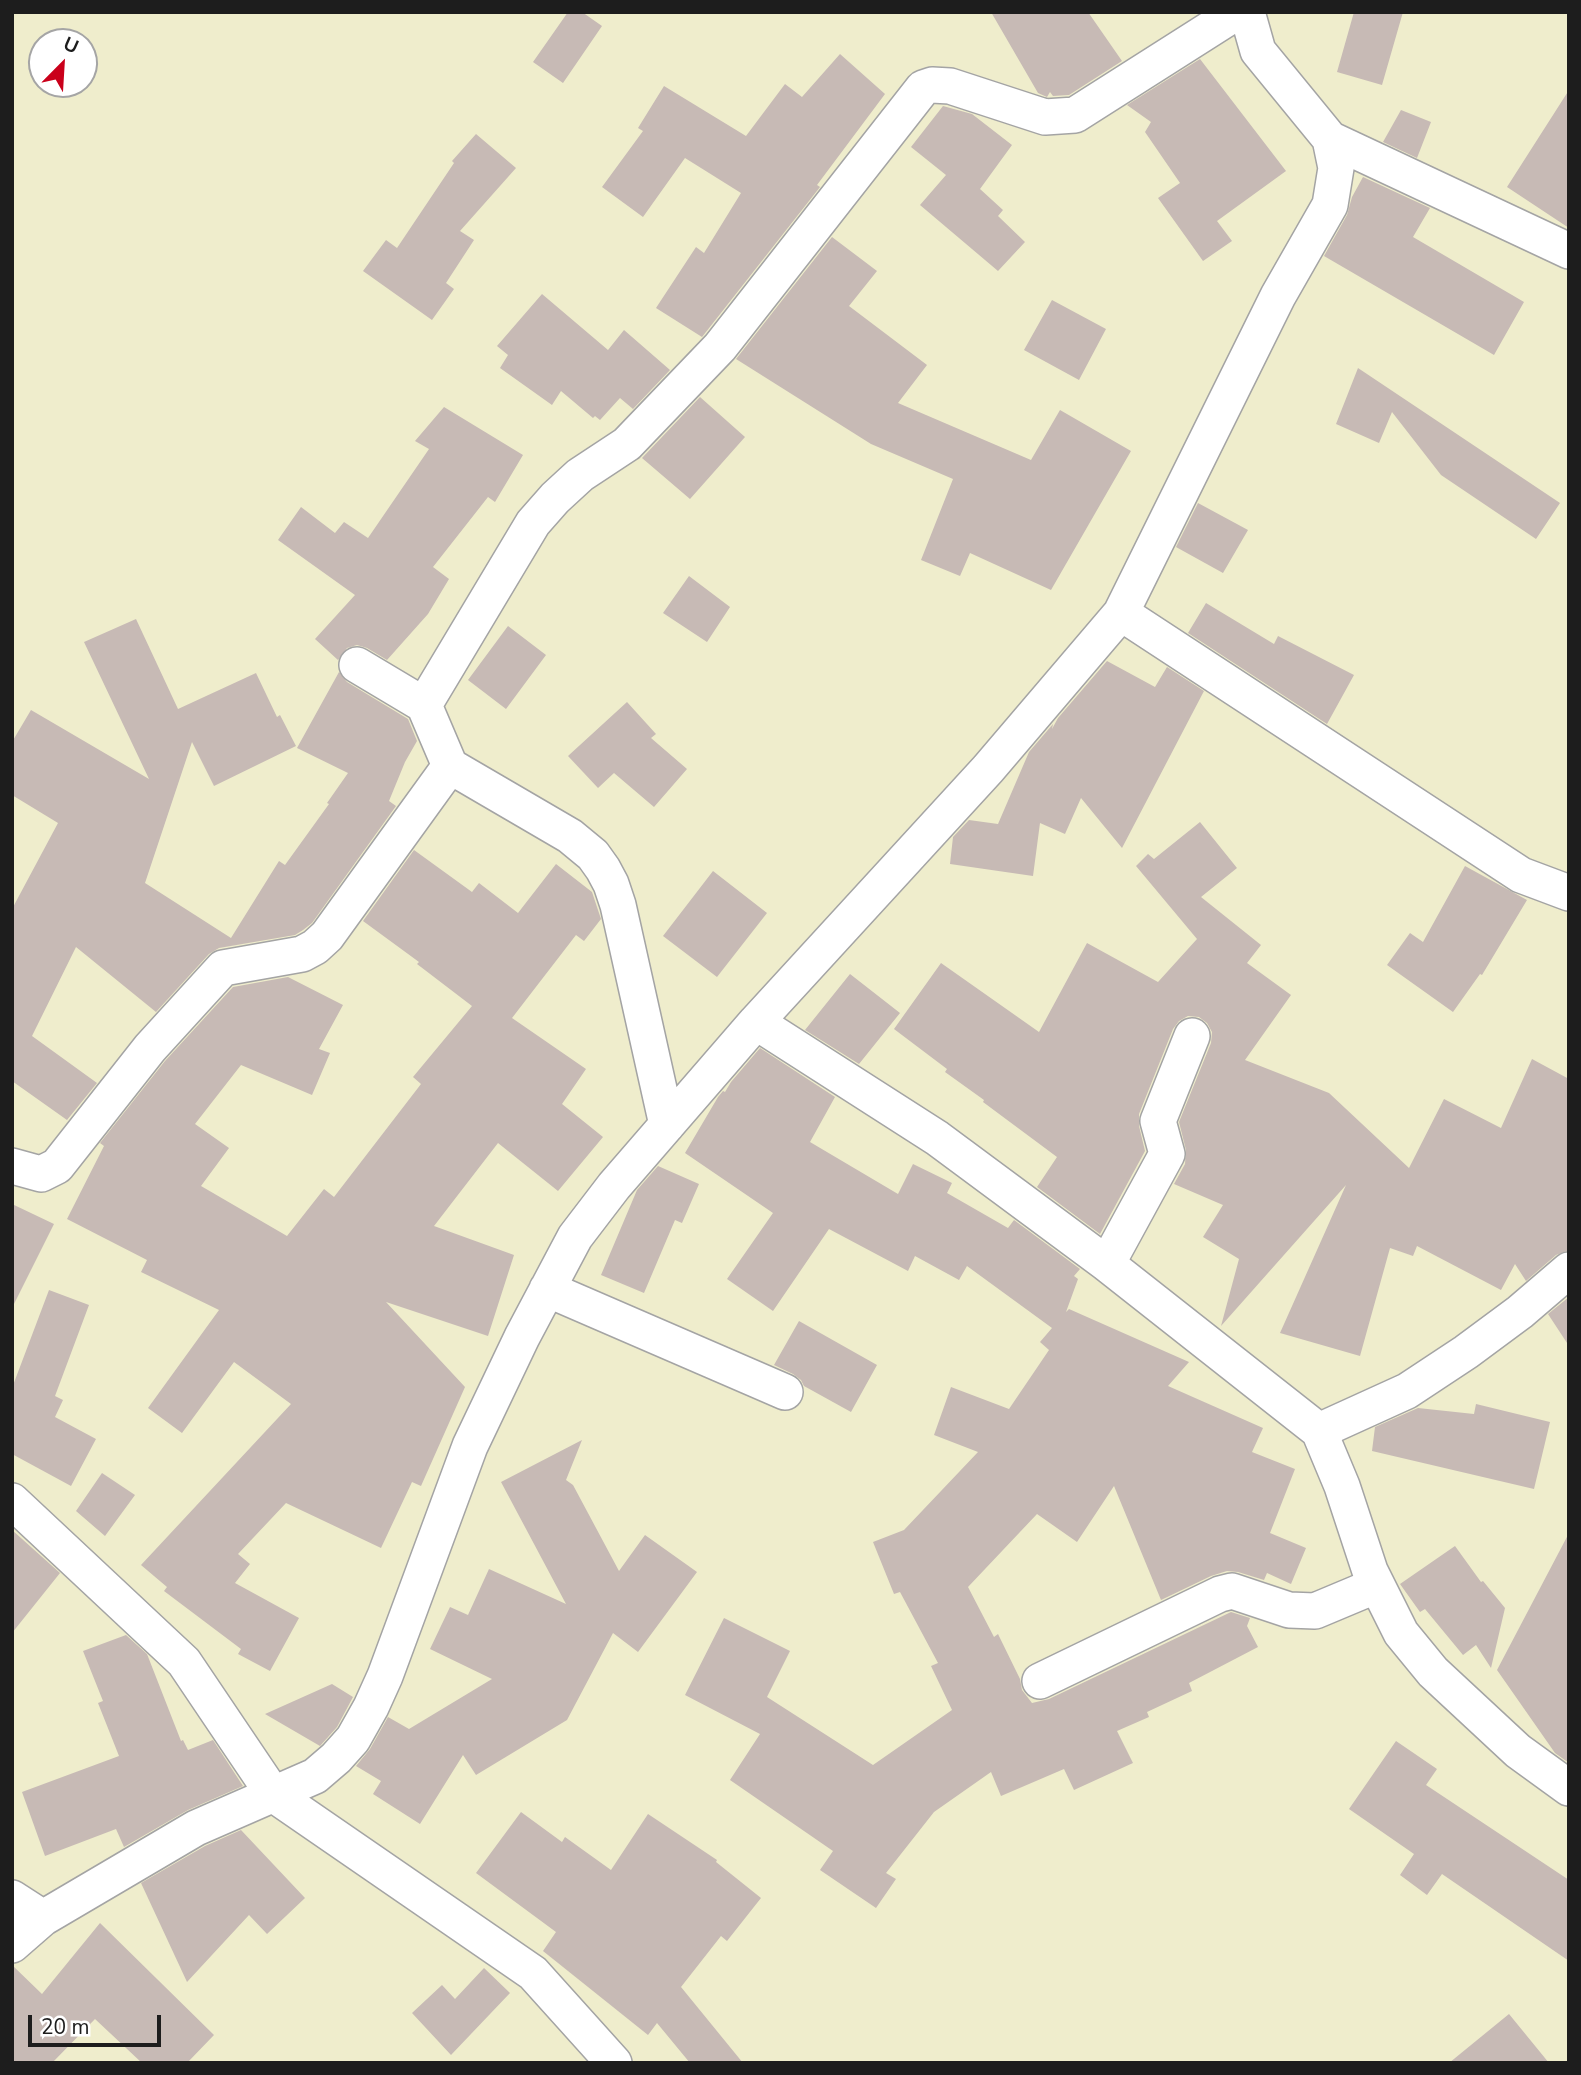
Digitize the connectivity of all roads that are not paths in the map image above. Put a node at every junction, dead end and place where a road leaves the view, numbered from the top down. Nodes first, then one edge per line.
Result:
1 (1237, 12) edge
2 (1247, 12) edge
3 (1330, 139) junction
4 (1566, 246) edge
5 (1121, 613) junction
6 (358, 665) dead end
7 (424, 705) junction
8 (450, 766) junction
9 (1569, 892) edge
10 (756, 1022) junction
11 (1192, 1035) dead end
12 (667, 1125) junction
13 (12, 1166) edge
14 (1107, 1264) junction
15 (1569, 1270) edge
16 (547, 1289) junction
17 (785, 1392) dead end
18 (1318, 1431) junction
19 (12, 1501) edge
20 (1377, 1585) junction
21 (1040, 1681) dead end
22 (1569, 1788) edge
23 (273, 1794) junction
24 (12, 1898) edge
25 (43, 1918) junction
26 (12, 1945) edge
27 (614, 2063) edge

1 - 7 street
2 - 3 street
3 - 4 street
3 - 5 street
5 - 9 street
5 - 10 street
6 - 7 street
7 - 8 street
8 - 12 street
8 - 13 street
10 - 12 street
10 - 14 street
11 - 14 street
12 - 16 street
14 - 18 street
15 - 18 street
16 - 17 street
16 - 23 street
18 - 20 street
19 - 23 street
20 - 21 street
20 - 22 street
23 - 25 street
23 - 27 street
24 - 25 street
25 - 26 street

